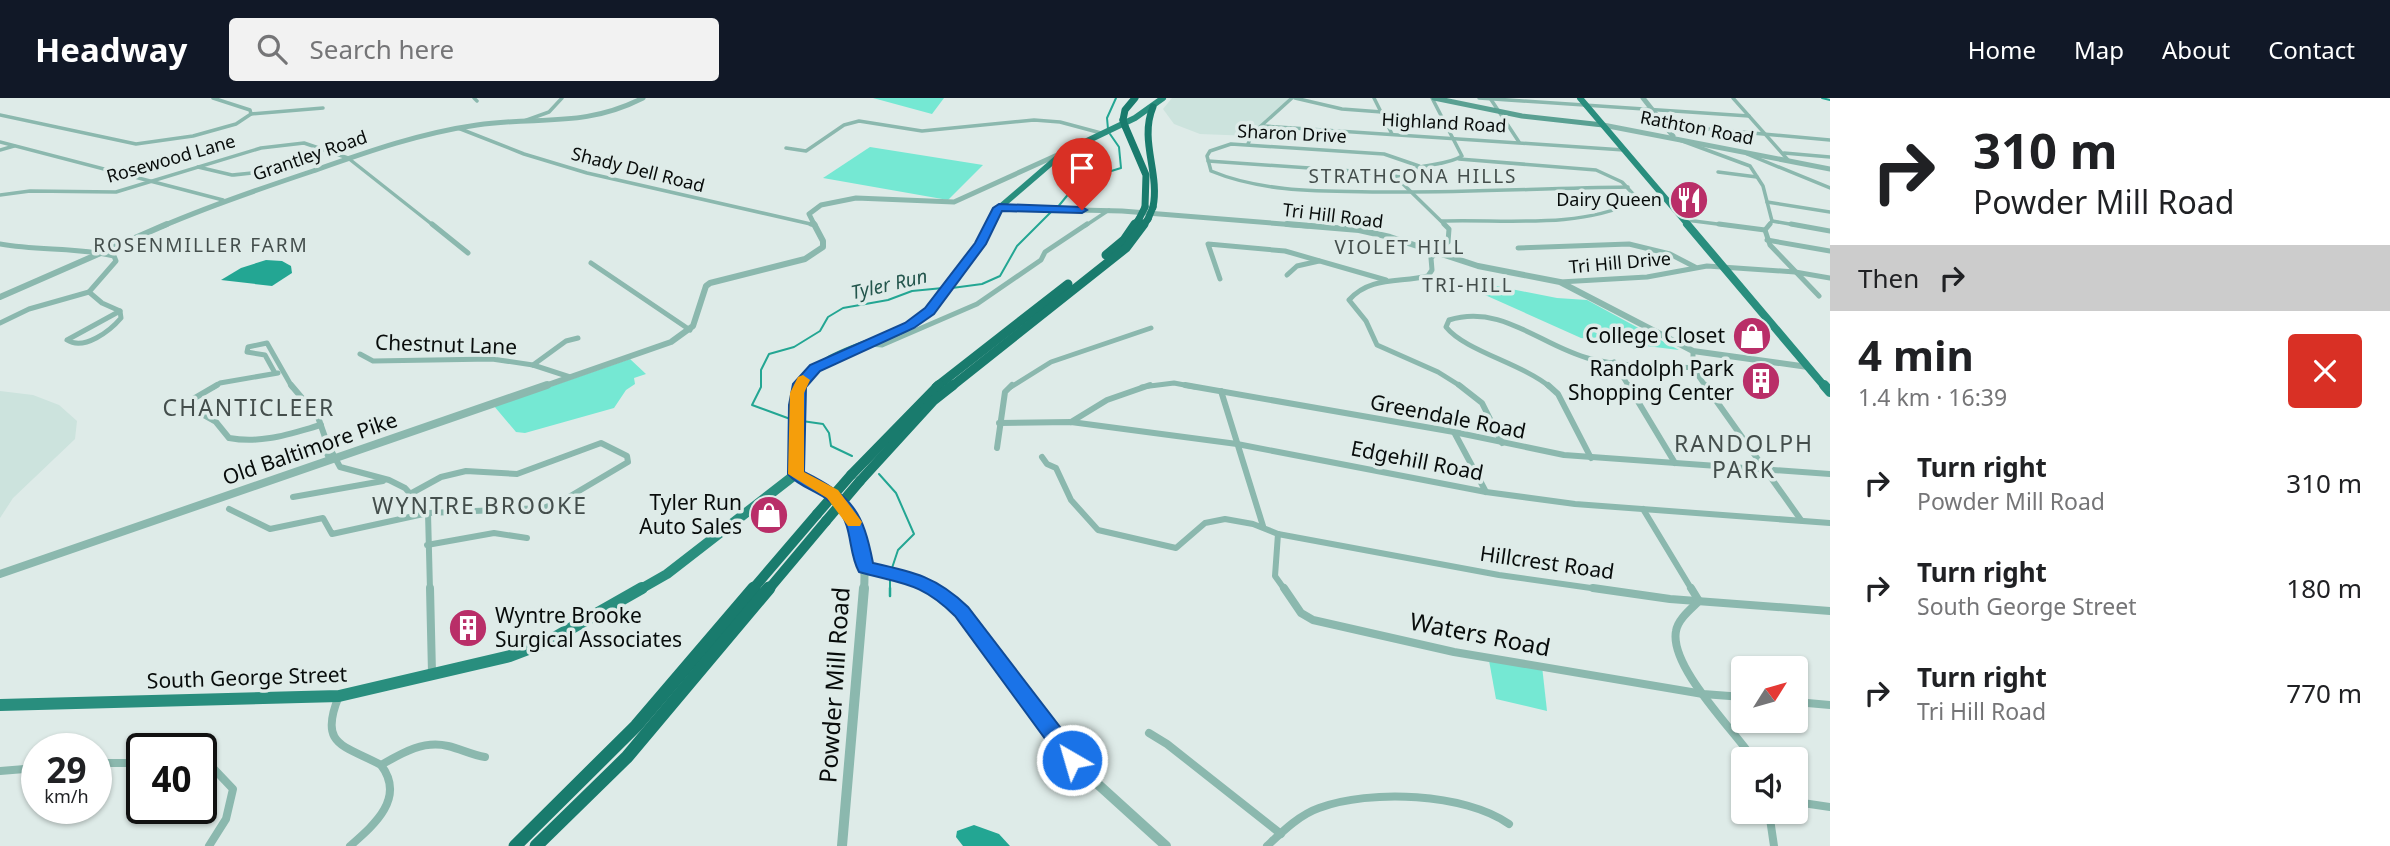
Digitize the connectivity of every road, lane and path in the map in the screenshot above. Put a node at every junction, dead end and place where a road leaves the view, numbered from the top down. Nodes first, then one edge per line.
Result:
1 (213, 98) edge
2 (562, 98) edge
3 (643, 98) edge
4 (1135, 98) edge
5 (1163, 98) edge
6 (1294, 98) edge
7 (1374, 98) edge
8 (1433, 98) edge
9 (1479, 98) edge
10 (1490, 98) edge
11 (1643, 98) edge
12 (1727, 98) edge
13 (1733, 98) edge
14 (1582, 100) edge
15 (1153, 107) junction
16 (1649, 107) junction
17 (323, 108) dead end
18 (1382, 112) junction
19 (1499, 113) junction
20 (251, 114) junction
21 (0, 115) edge
22 (1749, 116) junction
23 (521, 121) junction
24 (1603, 125) junction
25 (1662, 125) junction
26 (1263, 126) junction
27 (458, 128) junction
28 (1106, 131) junction
29 (1392, 134) junction
30 (1765, 134) junction
31 (1673, 136) junction
32 (1454, 138) junction
33 (1830, 140) edge
34 (0, 142) edge
35 (1519, 142) junction
36 (1248, 144) junction
37 (16, 146) junction
38 (786, 148) dead end
39 (1624, 149) junction
40 (0, 150) edge
41 (1739, 150) junction
42 (1064, 152) junction
43 (1784, 153) junction
44 (1830, 157) edge
45 (348, 158) junction
46 (1208, 159) junction
47 (1459, 159) junction
48 (1788, 160) junction
49 (1419, 166) junction
50 (197, 167) junction
51 (1830, 169) edge
52 (1718, 172) dead end
53 (234, 175) dead end
54 (1401, 177) junction
55 (1758, 177) junction
56 (155, 181) junction
57 (1628, 187) junction
58 (1830, 188) edge
59 (1411, 192) junction
60 (0, 195) edge
61 (223, 200) junction
62 (1767, 202) junction
63 (1149, 207) junction
64 (999, 208) junction
65 (1109, 210) junction
66 (1830, 212) edge
67 (1364, 217) dead end
68 (1442, 220) junction
69 (1686, 220) junction
70 (1772, 221) junction
71 (815, 225) junction
72 (1359, 230) junction
73 (1765, 230) junction
74 (1830, 231) edge
75 (1767, 240) junction
76 (0, 244) edge
77 (1518, 247) dead end
78 (1437, 251) junction
79 (1830, 251) edge
80 (103, 252) junction
81 (468, 254) dead end
82 (1321, 261) junction
83 (592, 263) dead end
84 (1724, 266) junction
85 (1695, 267) junction
86 (1796, 272) junction
87 (1287, 275) dead end
88 (1830, 278) edge
89 (1220, 279) dead end
90 (1388, 281) junction
91 (1560, 282) junction
92 (89, 292) junction
93 (1818, 296) dead end
94 (0, 297) edge
95 (120, 311) junction
96 (0, 323) edge
97 (1151, 328) dead end
98 (690, 330) junction
99 (578, 338) dead end
100 (869, 344) junction
101 (1693, 351) junction
102 (360, 354) dead end
103 (1614, 362) junction
104 (533, 365) junction
105 (1808, 367) junction
106 (1693, 368) junction
107 (283, 371) junction
108 (275, 373) junction
109 (572, 378) junction
110 (1221, 391) junction
111 (1830, 392) edge
112 (1071, 422) junction
113 (999, 423) junction
114 (321, 425) junction
115 (1454, 432) junction
116 (1502, 443) junction
117 (1237, 444) junction
118 (997, 449) dead end
119 (1042, 457) dead end
120 (1591, 458) junction
121 (334, 459) junction
122 (1675, 463) junction
123 (1763, 469) junction
124 (796, 474) junction
125 (1830, 474) edge
126 (388, 480) junction
127 (1486, 492) junction
128 (410, 494) junction
129 (293, 496) dead end
130 (229, 509) dead end
131 (1643, 509) junction
132 (428, 513) junction
133 (822, 518) junction
134 (1801, 520) junction
135 (1830, 523) edge
136 (1263, 526) junction
137 (1278, 534) junction
138 (527, 538) dead end
139 (427, 544) junction
140 (865, 568) junction
141 (0, 574) edge
142 (1699, 601) junction
143 (1830, 611) edge
144 (432, 675) junction
145 (1703, 694) junction
146 (339, 696) junction
147 (1731, 696) edge
148 (1808, 703) edge
149 (0, 705) edge
150 (1830, 705) edge
151 (1149, 733) dead end
152 (1744, 747) edge
153 (485, 757) dead end
154 (381, 765) junction
155 (21, 769) edge
156 (0, 771) edge
157 (217, 772) edge
158 (1808, 804) edge
159 (1830, 807) edge
160 (1509, 824) dead end
161 (1771, 824) edge
162 (1281, 834) junction
163 (209, 846) edge
164 (350, 846) edge
165 (515, 846) edge
166 (536, 846) edge
167 (842, 846) edge
168 (1166, 846) edge
169 (1267, 846) edge
170 (1774, 846) edge

1 - 20 street
2 - 23 street
3 - 23 street, Grantley Road
4 - 63 highway
5 - 15 main road
6 - 18 street
6 - 26 street
7 - 18 street
8 - 19 main road, Rathton Road
8 - 32 street
9 - 10 street
10 - 14 street
10 - 19 street
11 - 16 street
12 - 13 street
13 - 22 street
14 - 16 street
14 - 24 main road
15 - 28 main road
15 - 63 highway
16 - 22 street
16 - 25 street
17 - 20 street
18 - 29 street
19 - 24 main road, Rathton Road
19 - 35 street
20 - 21 street
22 - 30 street
23 - 27 street, Grantley Road
24 - 31 street, Rathton Road
24 - 39 main road
25 - 30 street
25 - 31 street
26 - 29 street, Highland Road
26 - 36 street
27 - 45 street, Grantley Road
27 - 71 street, Shady Dell Road
28 - 38 street
28 - 42 main road
29 - 32 street, Highland Road
30 - 33 street
30 - 43 street
31 - 41 street, Rathton Road
31 - 55 street
32 - 35 street, Highland Road
32 - 47 street
34 - 37 street
35 - 39 street, Highland Road
36 - 46 street, Sharon Drive
36 - 49 street, Sharon Drive
37 - 40 street
37 - 56 street
39 - 69 main road
41 - 48 street, Rathton Road
41 - 58 street
42 - 64 main road
42 - 71 street
43 - 44 street
43 - 48 street
45 - 50 street, Rosewood Lane
45 - 61 street, Grantley Road
45 - 81 street, Rosewood Lane
46 - 54 street
46 - 59 street
47 - 49 street
47 - 57 street
48 - 51 street, Rathton Road
49 - 54 street
50 - 53 street
50 - 56 street, Rosewood Lane
52 - 55 street
54 - 59 street
55 - 62 street
56 - 60 street, Rosewood Lane
56 - 61 street
57 - 59 street
57 - 68 street
59 - 68 street
61 - 80 street, Grantley Road
62 - 66 street
62 - 70 street
63 - 133 highway, bridge
64 - 65 street, Tri Hill Road
64 - 100 main road
65 - 72 street, Tri Hill Road
65 - 100 street
67 - 72 street
68 - 78 street
69 - 73 street
69 - 84 main road
70 - 73 street
70 - 74 street
71 - 98 street
72 - 78 street, Tri Hill Road
73 - 75 street
75 - 79 street
75 - 86 street
76 - 80 street
77 - 85 street
78 - 90 street
78 - 91 street, Tri Hill Road
80 - 92 street
80 - 94 street, Grantley Road
82 - 87 street
82 - 89 street
82 - 90 street
83 - 98 street
84 - 85 street, Tri Hill Drive
84 - 86 street, Tri Hill Drive
84 - 105 main road
85 - 91 street, Tri Hill Drive
86 - 88 street, Tri Hill Drive
86 - 93 street
90 - 116 street
91 - 101 street, Tri Hill Road
92 - 95 street
92 - 96 street
95 - 95 street
97 - 113 street
98 - 109 street, Old Baltimore Pike
99 - 104 street
100 - 124 main road
101 - 105 street, Tri Hill Road
101 - 106 street
102 - 104 street, Chestnut Lane
103 - 106 street
103 - 120 street
103 - 122 street
104 - 109 street, Chestnut Lane
105 - 111 main road
106 - 123 street
107 - 108 street
107 - 108 street
107 - 114 street
108 - 114 street
109 - 121 street, Old Baltimore Pike
110 - 112 street, Greendale Road
110 - 115 street, Greendale Road
110 - 117 street
112 - 113 street, Edgehill Road
112 - 117 street, Edgehill Road
113 - 118 street
114 - 121 street
115 - 116 street, Greendale Road
115 - 127 street
116 - 120 street, Greendale Road
117 - 127 street, Edgehill Road
117 - 136 street
119 - 136 street, Hillcrest Road
120 - 122 street, Greendale Road
121 - 126 street
121 - 141 street, Old Baltimore Pike
122 - 123 street, Greendale Road
123 - 125 street, Greendale Road
123 - 134 street
124 - 140 street, Powder Mill Road
124 - 144 main road, South George Street
126 - 128 street
126 - 129 street
127 - 131 street, Edgehill Road
128 - 132 street
128 - 132 street
130 - 132 street
131 - 134 street, Edgehill Road
131 - 142 street
132 - 139 street
133 - 165 highway
133 - 166 highway
134 - 135 street, Edgehill Road
136 - 137 street, Hillcrest Road
137 - 142 street, Hillcrest Road
137 - 145 street, Waters Road
138 - 139 street
139 - 144 street
140 - 167 street, Powder Mill Road
140 - 168 street
142 - 143 street, Hillcrest Road
142 - 145 street
144 - 146 main road, South George Street
145 - 147 street, Waters Road
145 - 152 street
146 - 149 main road, South George Street
146 - 154 street
148 - 150 street
151 - 162 street
153 - 154 street
154 - 164 street
155 - 156 street
157 - 163 street
158 - 159 street
160 - 162 street
161 - 170 street
162 - 169 street

